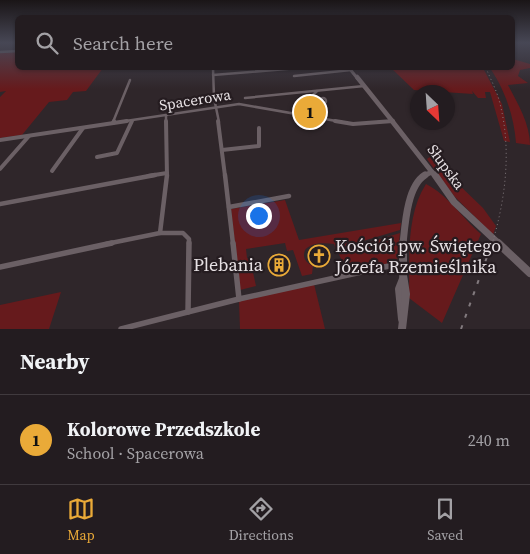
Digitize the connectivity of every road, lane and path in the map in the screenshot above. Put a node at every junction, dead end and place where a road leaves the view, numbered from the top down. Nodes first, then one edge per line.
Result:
1 (213, 70) edge
2 (274, 70) edge
3 (342, 70) edge
4 (351, 70) edge
5 (213, 75) junction
6 (294, 76) dead end
7 (130, 80) dead end
8 (364, 86) junction
9 (320, 90) junction
10 (245, 98) dead end
11 (320, 100) dead end
12 (216, 107) junction
13 (166, 116) junction
14 (132, 121) junction
15 (393, 121) junction
16 (114, 123) junction
17 (84, 128) junction
18 (259, 128) dead end
19 (29, 136) junction
20 (0, 140) edge
21 (222, 150) junction
22 (97, 157) dead end
23 (0, 169) edge
24 (52, 171) dead end
25 (432, 172) junction
26 (167, 173) junction
27 (289, 196) dead end
28 (0, 204) edge
29 (228, 207) junction
30 (160, 233) junction
31 (404, 265) junction
32 (0, 267) edge
33 (530, 273) edge
34 (239, 299) junction
35 (188, 312) junction
36 (402, 326) edge
37 (121, 329) edge

1 - 5 street
2 - 5 street
3 - 6 street
4 - 8 main road, Słupska
5 - 12 street
7 - 16 street
8 - 9 street
8 - 15 main road, Słupska
9 - 10 street
9 - 11 street
12 - 13 street, Spacerowa
12 - 15 street, Spacerowa
12 - 21 street
13 - 14 street, Spacerowa
13 - 26 street
14 - 16 street, Spacerowa
14 - 22 street
15 - 25 main road, Słupska
16 - 17 street, Spacerowa
17 - 19 street, Spacerowa
17 - 24 street
18 - 21 street
19 - 20 street, Spacerowa
19 - 23 street
21 - 29 street
25 - 31 main road
25 - 33 main road, Słupska
26 - 28 street
26 - 30 street
27 - 29 street
29 - 34 street
30 - 32 street
30 - 35 street
31 - 34 street
31 - 36 main road
34 - 35 street
35 - 37 street

